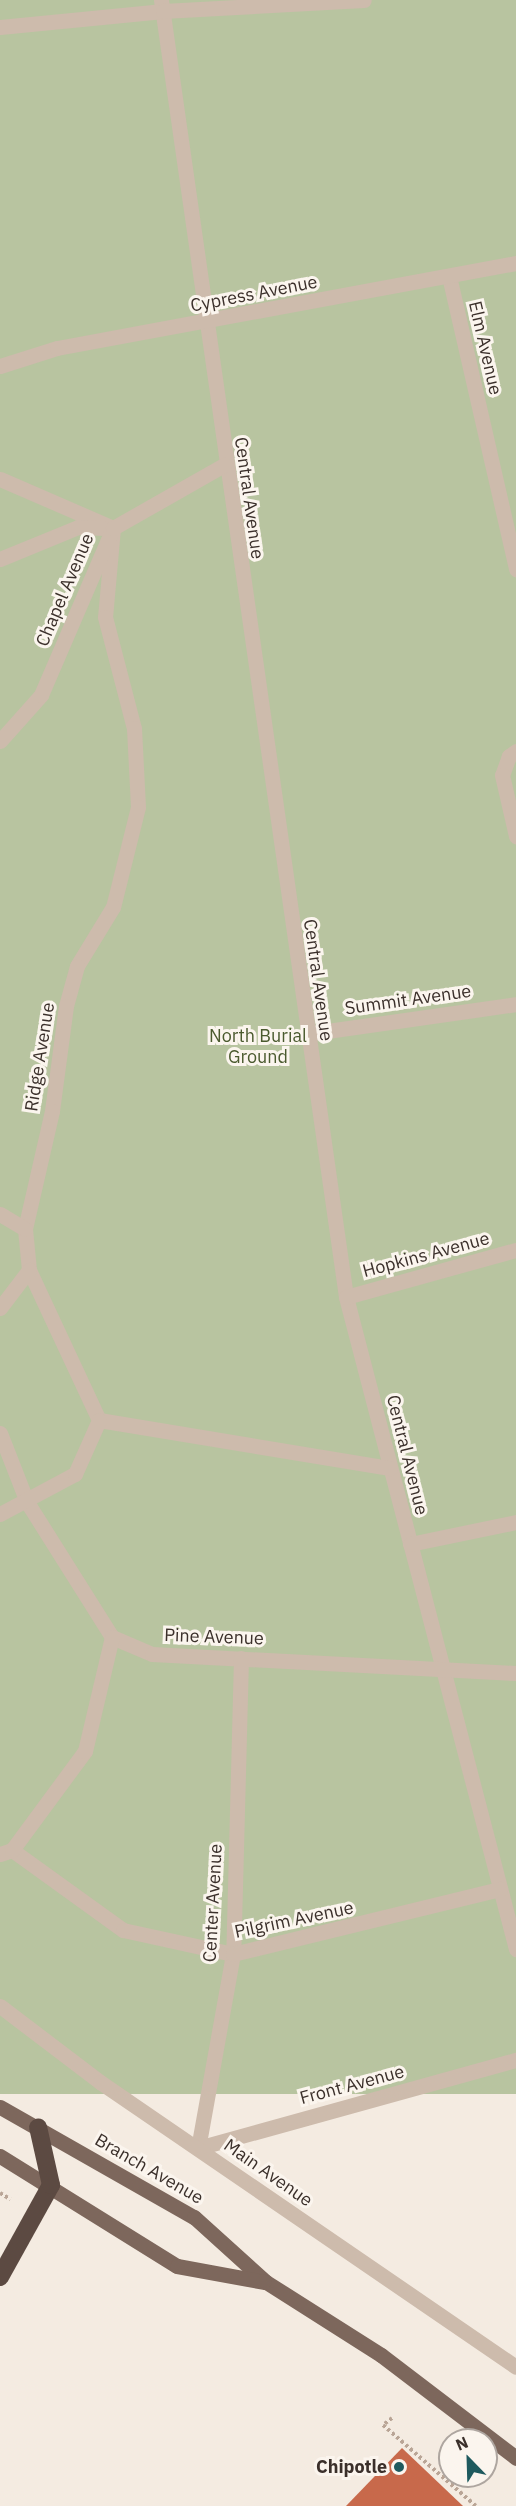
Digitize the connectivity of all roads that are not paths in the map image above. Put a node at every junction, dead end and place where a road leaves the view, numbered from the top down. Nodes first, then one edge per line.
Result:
1 (364, 0) edge
2 (162, 6) edge
3 (0, 27) edge
4 (516, 263) edge
5 (449, 276) junction
6 (204, 324) junction
7 (0, 366) edge
8 (224, 465) junction
9 (0, 479) edge
10 (113, 528) junction
11 (0, 559) edge
12 (516, 569) edge
13 (0, 741) edge
14 (516, 752) edge
15 (516, 836) edge
16 (516, 1005) edge
17 (306, 1034) junction
18 (0, 1214) edge
19 (26, 1229) junction
20 (516, 1250) edge
21 (28, 1270) junction
22 (346, 1297) junction
23 (0, 1308) edge
24 (99, 1420) junction
25 (0, 1433) edge
26 (390, 1468) junction
27 (27, 1502) junction
28 (0, 1514) edge
29 (516, 1522) edge
30 (410, 1544) junction
31 (112, 1637) junction
32 (241, 1658) junction
33 (443, 1668) junction
34 (516, 1673) edge
35 (6, 1852) edge
36 (500, 1889) junction
37 (516, 1949) edge
38 (233, 1954) junction
39 (0, 2006) edge
40 (516, 2060) edge
41 (0, 2107) edge
42 (38, 2127) junction
43 (198, 2148) junction
44 (0, 2156) edge
45 (51, 2185) junction
46 (0, 2277) edge
47 (266, 2282) junction
48 (516, 2367) edge
49 (516, 2458) edge

1 - 2 lane
2 - 3 lane
2 - 6 lane, Central Avenue
4 - 5 lane, Cypress Avenue
5 - 6 lane, Cypress Avenue
5 - 12 lane, Elm Avenue
6 - 7 lane, Cypress Avenue
6 - 8 lane, Central Avenue
8 - 10 lane, Chapel Avenue
8 - 17 lane, Central Avenue
9 - 10 lane
10 - 11 lane
10 - 13 lane, Chapel Avenue
10 - 19 lane, Ridge Avenue
14 - 15 lane
16 - 17 lane, Summit Avenue
17 - 22 lane, Central Avenue
18 - 19 lane
19 - 21 lane, Ridge Avenue
20 - 22 lane, Hopkins Avenue
21 - 23 lane
21 - 24 lane, Ridge Avenue
22 - 26 lane, Central Avenue
24 - 26 lane
24 - 27 lane
25 - 27 lane
26 - 30 lane, Central Avenue
27 - 28 lane
27 - 31 lane
29 - 30 lane
30 - 33 lane, Central Avenue
31 - 32 lane, Pine Avenue
31 - 35 lane
32 - 33 lane, Pine Avenue
32 - 38 lane, Center Avenue
33 - 34 lane, Pine Avenue
33 - 36 lane, Central Avenue
35 - 38 lane, Pilgrim Avenue
36 - 37 lane, Central Avenue
36 - 38 lane, Pilgrim Avenue
38 - 43 lane, Center Avenue
39 - 43 lane, Main Avenue
40 - 43 lane, Front Avenue
41 - 42 main road, Branch Avenue
42 - 45 highway
42 - 47 main road, Branch Avenue
43 - 48 lane, Main Avenue
44 - 45 main road, Branch Avenue
45 - 46 highway
45 - 47 main road, Branch Avenue
47 - 49 main road, Branch Avenue

